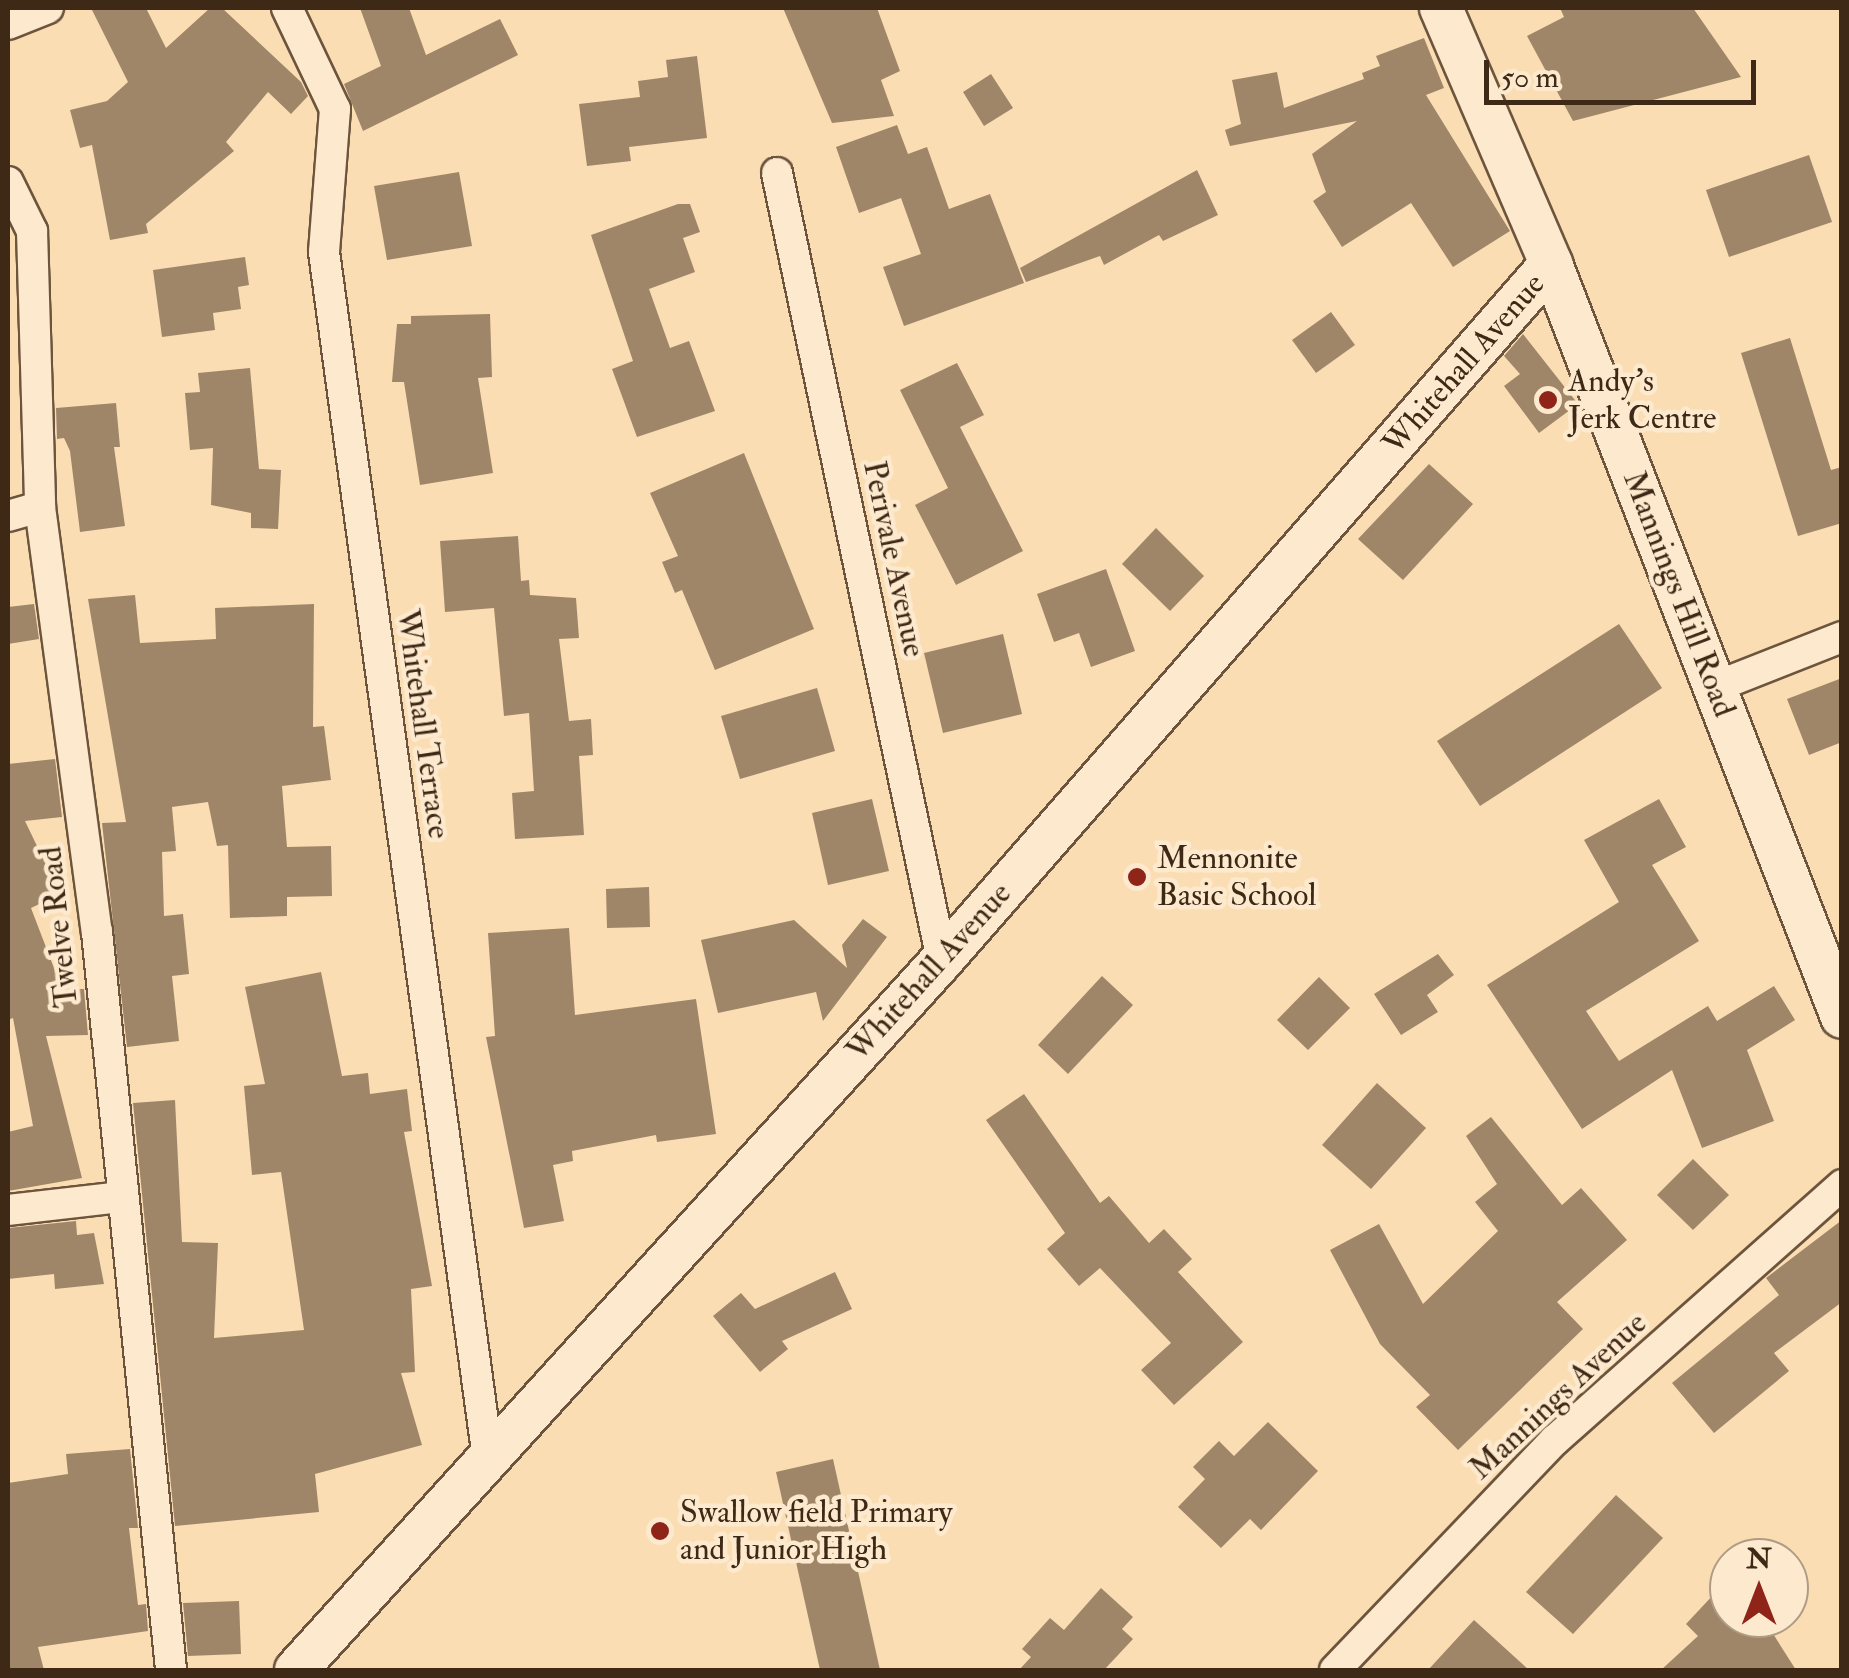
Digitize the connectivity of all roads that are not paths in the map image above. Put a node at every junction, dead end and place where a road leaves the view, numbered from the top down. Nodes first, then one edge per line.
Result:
1 (48, 8) edge
2 (287, 8) edge
3 (1441, 8) edge
4 (8, 24) edge
5 (777, 173) dead end
6 (8, 182) edge
7 (1551, 264) junction
8 (40, 507) junction
9 (8, 516) edge
10 (1842, 637) edge
11 (1715, 686) junction
12 (942, 960) junction
13 (1842, 1017) edge
14 (1842, 1185) edge
15 (120, 1197) junction
16 (8, 1210) edge
17 (488, 1459) junction
18 (171, 1670) edge
19 (296, 1670) edge
20 (1335, 1670) edge

1 - 4 street
2 - 17 street, Whitehall Terrace
3 - 7 street, Mannings Hill Road
5 - 12 street, Perivale Avenue
6 - 8 street, Twelve Road
7 - 11 street, Mannings Hill Road
7 - 12 street, Whitehall Avenue
8 - 9 street
8 - 15 street, Twelve Road
10 - 11 street
11 - 13 street, Mannings Hill Road
12 - 17 street, Whitehall Avenue
14 - 20 street, Mannings Avenue
15 - 16 street
15 - 18 street, Twelve Road
17 - 19 street, Whitehall Avenue

